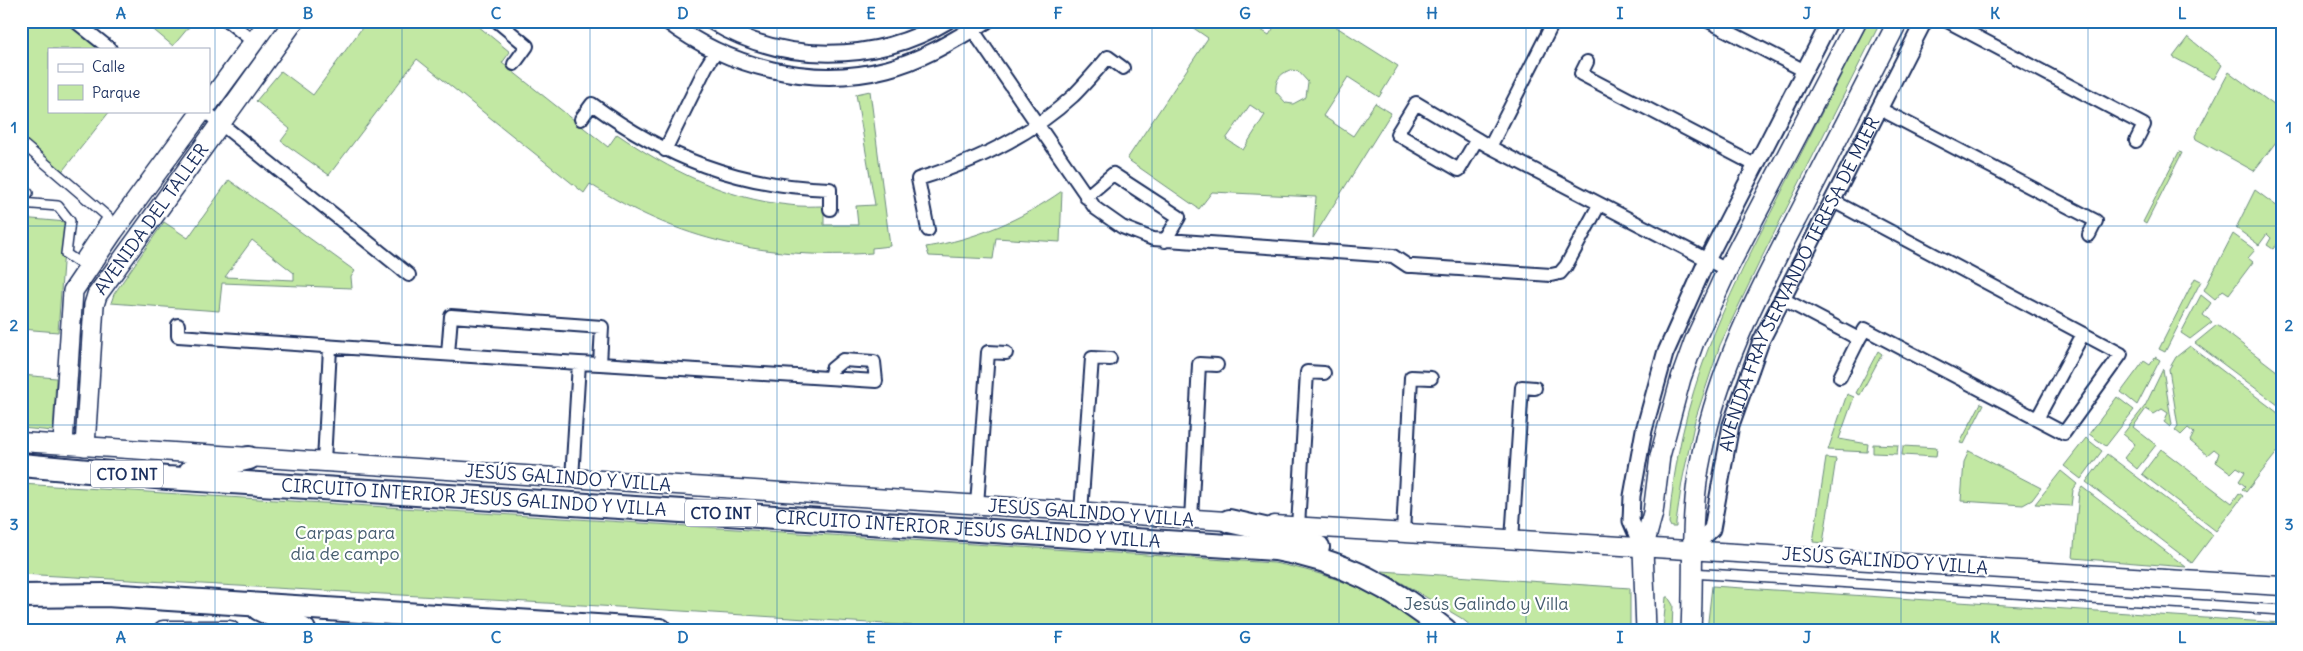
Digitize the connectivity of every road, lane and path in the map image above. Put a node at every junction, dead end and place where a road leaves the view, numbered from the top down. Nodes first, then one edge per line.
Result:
1 (75, 21) edge
2 (228, 21) edge
3 (268, 21) edge
4 (294, 21) edge
5 (496, 21) edge
6 (711, 21) edge
7 (946, 21) edge
8 (986, 21) edge
9 (1554, 21) edge
10 (1708, 21) edge
11 (1830, 21) edge
12 (1857, 21) edge
13 (1898, 21) edge
14 (1924, 21) edge
15 (1947, 21) edge
16 (669, 22) edge
17 (972, 29) junction
18 (254, 42) junction
19 (109, 48) edge
20 (716, 51) junction
21 (854, 52) junction
22 (1587, 62) dead end
23 (514, 64) dead end
24 (1123, 68) dead end
25 (1805, 72) junction
26 (856, 75) junction
27 (210, 102) edge
28 (1880, 108) junction
29 (198, 113) edge
30 (581, 119) dead end
31 (221, 124) junction
32 (1036, 124) junction
33 (1477, 139) junction
34 (2136, 141) dead end
35 (1490, 148) junction
36 (665, 150) junction
37 (21, 165) edge
38 (1757, 166) junction
39 (21, 186) edge
40 (1086, 197) junction
41 (1833, 201) junction
42 (21, 202) edge
43 (1599, 204) junction
44 (830, 209) dead end
45 (928, 230) dead end
46 (2089, 235) dead end
47 (1165, 241) junction
48 (1707, 260) junction
49 (1727, 270) junction
50 (409, 275) dead end
51 (1781, 298) junction
52 (178, 326) dead end
53 (2083, 334) junction
54 (1859, 339) junction
55 (330, 348) junction
56 (1006, 352) dead end
57 (448, 354) junction
58 (1110, 359) dead end
59 (578, 363) junction
60 (600, 364) junction
61 (1217, 365) dead end
62 (1324, 372) dead end
63 (1840, 377) dead end
64 (830, 378) dead end
65 (1431, 378) dead end
66 (1535, 388) dead end
67 (2037, 419) junction
68 (21, 442) edge
69 (63, 444) junction
70 (85, 446) junction
71 (249, 458) junction
72 (324, 461) junction
73 (21, 465) edge
74 (167, 478) junction
75 (572, 479) junction
76 (977, 506) junction
77 (1081, 512) junction
78 (1191, 520) junction
79 (1229, 521) junction
80 (1298, 527) junction
81 (1403, 533) junction
82 (1512, 540) junction
83 (1643, 549) junction
84 (1691, 549) junction
85 (1691, 573) junction
86 (1370, 579) junction
87 (2282, 586) edge
88 (21, 596) edge
89 (246, 604) junction
90 (2282, 610) edge
91 (163, 630) edge
92 (168, 630) edge
93 (230, 630) edge
94 (304, 630) edge
95 (660, 630) edge
96 (1445, 630) edge
97 (1646, 630) edge
98 (1691, 630) edge

1 - 19 street
2 - 18 street
3 - 18 main road
4 - 31 main road, AVENIDA DEL TALLER
5 - 23 street
6 - 21 street
7 - 21 street
8 - 17 street
9 - 35 street
10 - 25 street
11 - 25 street
12 - 49 main road
13 - 84 main road, AVENIDA FRAY SERVANDO TERESA DE MIER
14 - 28 street, AVENIDA FRAY SERVANDO TERESA DE MIER
15 - 34 street
16 - 20 street
17 - 26 street
17 - 32 street
18 - 27 main road
20 - 26 street
20 - 36 street
21 - 26 street
22 - 38 street
24 - 32 street
25 - 38 street
28 - 41 street, AVENIDA FRAY SERVANDO TERESA DE MIER
28 - 46 street
29 - 31 street
29 - 69 main road, AVENIDA DEL TALLER
30 - 36 street
31 - 50 street
31 - 70 main road, AVENIDA DEL TALLER
32 - 40 street
32 - 45 street
33 - 33 street
33 - 35 street
35 - 43 street
36 - 44 street
37 - 42 street
38 - 48 street
39 - 42 street
40 - 47 street
40 - 47 street
41 - 51 street, AVENIDA FRAY SERVANDO TERESA DE MIER
41 - 53 street
43 - 47 street
43 - 48 street
48 - 49 street
48 - 83 street
49 - 83 main road
51 - 54 street
51 - 84 street, AVENIDA FRAY SERVANDO TERESA DE MIER
52 - 55 street
53 - 67 street
53 - 67 street
54 - 63 street
54 - 67 street
55 - 57 street
55 - 72 street
56 - 76 street
57 - 59 street
57 - 60 street
58 - 77 street
59 - 60 street
59 - 75 street
60 - 64 street
61 - 78 street
62 - 80 street
65 - 81 street
66 - 82 street
68 - 69 main road, JESÚS GALINDO Y VILLA / CTO INT
69 - 70 main road, JESÚS GALINDO Y VILLA / CTO INT
70 - 71 main road, JESÚS GALINDO Y VILLA / CTO INT
71 - 72 main road, JESÚS GALINDO Y VILLA / CTO INT
71 - 74 highway
72 - 75 main road, JESÚS GALINDO Y VILLA / CTO INT
73 - 74 highway, CIRCUITO INTERIOR JESÚS GALINDO Y VILLA / CTO INT
74 - 86 highway, CIRCUITO INTERIOR JESÚS GALINDO Y VILLA / CTO INT
75 - 76 main road, JESÚS GALINDO Y VILLA / CTO INT
76 - 77 main road, JESÚS GALINDO Y VILLA / CTO INT
77 - 78 main road, JESÚS GALINDO Y VILLA / CTO INT
78 - 79 main road, JESÚS GALINDO Y VILLA / CTO INT
79 - 80 main road, JESÚS GALINDO Y VILLA / CTO INT
79 - 86 highway
80 - 81 main road, JESÚS GALINDO Y VILLA / CTO INT
81 - 82 main road, JESÚS GALINDO Y VILLA / CTO INT
82 - 83 main road, JESÚS GALINDO Y VILLA / CTO INT
83 - 84 main road, JESÚS GALINDO Y VILLA
83 - 97 main road
84 - 85 main road, AVENIDA FRAY SERVANDO TERESA DE MIER
84 - 87 main road, JESÚS GALINDO Y VILLA
85 - 90 street, JESÚS GALINDO Y VILLA
85 - 98 main road, AVENIDA FRAY SERVANDO TERESA DE MIER
86 - 96 highway, CIRCUITO INTERIOR JESÚS GALINDO Y VILLA / CTO INT
88 - 89 highway
89 - 94 highway
89 - 95 highway
91 - 92 main road
92 - 93 main road

